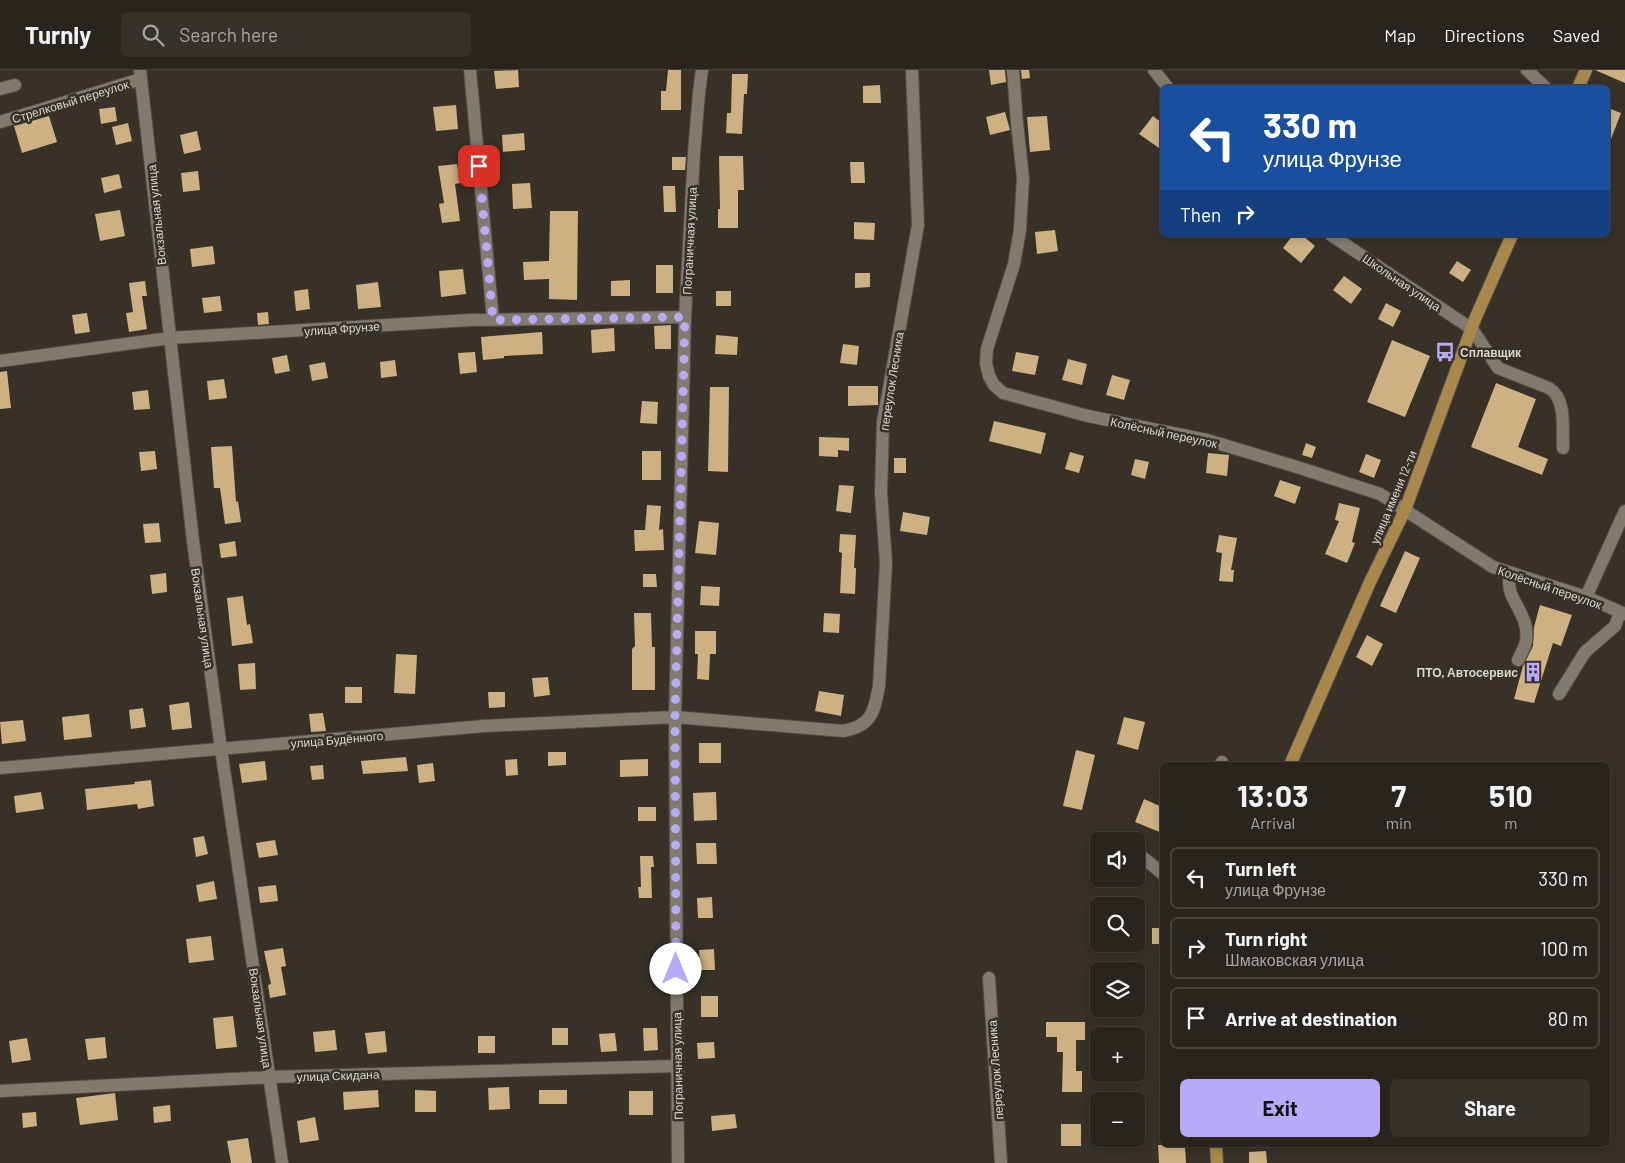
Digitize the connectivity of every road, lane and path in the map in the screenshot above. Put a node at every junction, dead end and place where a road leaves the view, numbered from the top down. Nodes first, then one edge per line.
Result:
1 (470, 70) edge
2 (702, 70) edge
3 (912, 70) edge
4 (1013, 70) edge
5 (1154, 70) edge
6 (1527, 70) edge
7 (1586, 70) edge
8 (141, 75) edge
9 (15, 85) dead end
10 (1166, 85) edge
11 (1543, 85) edge
12 (1579, 85) edge
13 (0, 89) edge
14 (0, 122) edge
15 (1334, 237) edge
16 (1511, 237) edge
17 (685, 317) junction
18 (493, 320) junction
19 (1472, 329) junction
20 (170, 338) junction
21 (0, 361) edge
22 (1563, 448) dead end
23 (1405, 510) junction
24 (1625, 510) edge
25 (1509, 572) junction
26 (1586, 597) junction
27 (1623, 613) edge
28 (1518, 660) dead end
29 (1559, 694) dead end
30 (675, 717) junction
31 (868, 721) joint
32 (221, 750) junction
33 (1291, 762) edge
34 (0, 768) edge
35 (1145, 859) edge
36 (1160, 871) edge
37 (989, 978) dead end
38 (677, 1066) junction
39 (270, 1077) junction
40 (0, 1091) edge
41 (1216, 1147) edge
42 (282, 1163) edge
43 (678, 1163) edge
44 (1001, 1163) edge
45 (1217, 1163) edge

1 - 18 street
2 - 17 street, Пограничная улица
3 - 31 street, переулок Лесника
4 - 23 street, Колёсный переулок
5 - 10 street
6 - 11 street
7 - 12 main road
8 - 14 street, Стрелковый переулок
8 - 20 street, Вокзальная улица
9 - 13 street
15 - 19 street, Школьная улица
16 - 19 main road, улица имени 12-ти
17 - 18 street, улица Фрунзе
17 - 30 street, Пограничная улица
18 - 20 street, улица Фрунзе
19 - 22 street
19 - 23 main road, улица имени 12-ти
20 - 21 street, улица Фрунзе
20 - 32 street, Вокзальная улица
23 - 25 street, Колёсный переулок
23 - 33 main road, улица имени 12-ти
24 - 26 street
25 - 26 street, Колёсный переулок
25 - 28 street
26 - 27 street, Колёсный переулок
27 - 29 street
30 - 31 street, улица Будённого
30 - 32 street, улица Будённого
30 - 38 street, Пограничная улица
32 - 34 street, улица Будённого
32 - 39 street, Вокзальная улица
35 - 36 street
37 - 44 street, переулок Лесника
38 - 39 street, улица Скидана
38 - 43 street, Пограничная улица
39 - 40 street, улица Скидана
39 - 42 street, Вокзальная улица
41 - 45 main road

